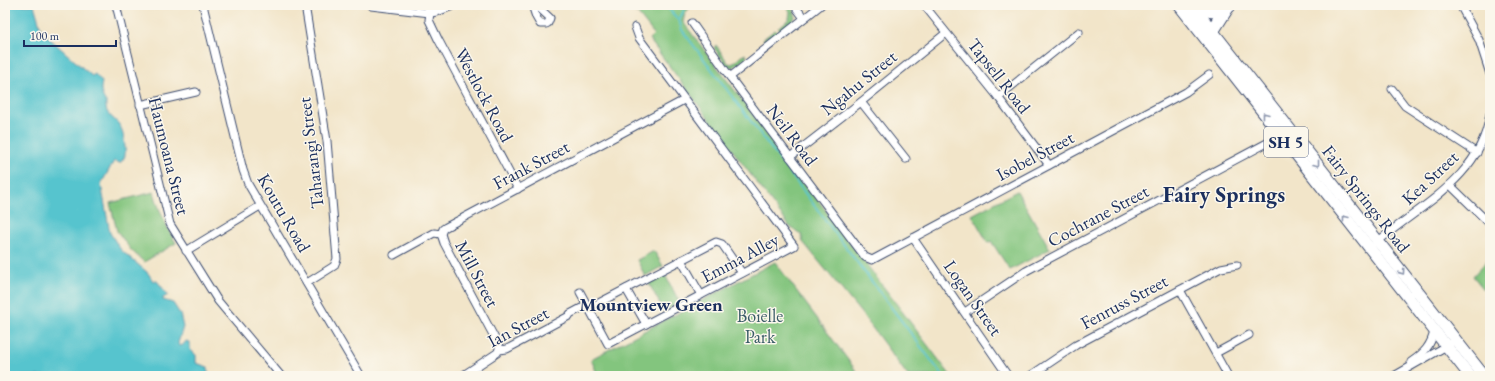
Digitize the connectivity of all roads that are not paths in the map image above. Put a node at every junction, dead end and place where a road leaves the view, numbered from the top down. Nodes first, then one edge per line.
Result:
1 (116, 5) edge
2 (203, 5) edge
3 (305, 5) edge
4 (427, 5) edge
5 (455, 5) edge
6 (532, 5) edge
7 (536, 5) edge
8 (794, 5) edge
9 (821, 5) edge
10 (924, 5) edge
11 (1179, 5) edge
12 (1184, 5) edge
13 (1192, 5) edge
14 (1198, 5) edge
15 (1460, 5) edge
16 (371, 6) edge
17 (1229, 8) edge
18 (430, 13) junction
19 (804, 18) junction
20 (692, 23) dead end
21 (635, 27) dead end
22 (1214, 30) junction
23 (1079, 32) dead end
24 (946, 33) junction
25 (1230, 70) junction
26 (1490, 74) edge
27 (1209, 75) dead end
28 (730, 77) junction
29 (1392, 89) dead end
30 (196, 92) dead end
31 (998, 97) junction
32 (684, 100) junction
33 (860, 102) junction
34 (140, 105) junction
35 (1490, 114) edge
36 (1286, 133) junction
37 (1477, 153) junction
38 (790, 157) junction
39 (906, 159) dead end
40 (1049, 165) junction
41 (1450, 185) junction
42 (518, 189) junction
43 (260, 206) junction
44 (1490, 224) edge
45 (441, 234) junction
46 (913, 238) junction
47 (1378, 241) junction
48 (1369, 248) junction
49 (186, 251) junction
50 (394, 255) dead end
51 (681, 260) junction
52 (872, 260) joint
53 (1237, 265) dead end
54 (742, 273) junction
55 (307, 283) junction
56 (626, 289) junction
57 (1180, 290) junction
58 (580, 292) dead end
59 (701, 295) junction
60 (588, 307) junction
61 (965, 312) junction
62 (646, 324) junction
63 (1434, 331) junction
64 (1249, 335) dead end
65 (1451, 344) junction
66 (499, 350) junction
67 (1216, 353) junction
68 (1403, 371) junction
69 (281, 376) edge
70 (361, 376) edge
71 (462, 376) edge
72 (1008, 376) edge
73 (1030, 376) edge
74 (1228, 376) edge
75 (1394, 376) edge
76 (1470, 376) edge
77 (1484, 376) edge

1 - 34 street, Haumoana Street
2 - 43 street, Koutu Road
3 - 55 street, Taharangi Street
4 - 18 street, Westlock Road
5 - 18 street
6 - 7 street
8 - 19 street
9 - 19 street
10 - 24 street, Tapsell Road
11 - 25 highway, Fairy Springs Road / SH 5
12 - 22 highway, SH 5
13 - 22 highway, Fairy Springs Road / SH 5
14 - 17 highway
15 - 26 street
16 - 18 street
17 - 22 street
18 - 42 street, Westlock Road
19 - 28 street
20 - 28 street, Neil Road
21 - 32 street
22 - 25 highway, SH 5
22 - 36 highway, Fairy Springs Road / SH 5
23 - 31 street
24 - 31 street, Tapsell Road
24 - 33 street, Ngahu Street
36 -> 25 highway, Fairy Springs Road / SH 5
27 - 40 street, Isobel Street
28 - 38 street, Neil Road
29 - 37 street
30 - 34 street
31 - 40 street, Tapsell Road
32 - 42 street, Frank Street
32 - 54 street, Emma Alley
33 - 38 street, Ngahu Street
33 - 39 street
34 - 49 street, Haumoana Street
35 - 37 street, Kea Street
36 -> 47 highway, Fairy Springs Road / SH 5
48 -> 36 highway, Fairy Springs Road / SH 5
36 - 61 street, Cochrane Street
37 - 41 street, Kea Street
38 - 52 street, Neil Road
40 - 46 street, Isobel Street
41 - 44 street
41 - 47 street, Kea Street
42 - 45 street, Frank Street
43 - 49 street
43 - 55 street, Koutu Road
45 - 50 street, Frank Street
45 - 66 street, Mill Street
46 - 52 street, Isobel Street
46 - 61 street, Logan Street
47 - 48 street, Kea Street
47 -> 65 highway, Fairy Springs Road / SH 5
48 - 63 highway, Fairy Springs Road / SH 5
49 - 69 street, Haumoana Street
51 - 54 street, Ian Street
51 - 56 street, Ian Street
51 - 59 street
53 - 57 street, Fenruss Street
54 - 59 street, Emma Alley
55 - 70 street, Koutu Road
56 - 60 street, Ian Street
56 - 62 street
57 - 67 street
57 - 73 street, Fenruss Street
58 - 60 street
59 - 62 street, Emma Alley
60 - 62 street, Emma Alley
60 - 66 street, Ian Street
61 - 72 street, Logan Street
63 - 65 highway, Fairy Springs Road / SH 5
63 - 68 street
64 - 67 street
65 - 68 street
65 - 76 highway, Fairy Springs Road / SH 5
65 - 77 highway, Fairy Springs Road / SH 5
66 - 71 street, Ian Street
67 - 74 street
68 - 75 street

